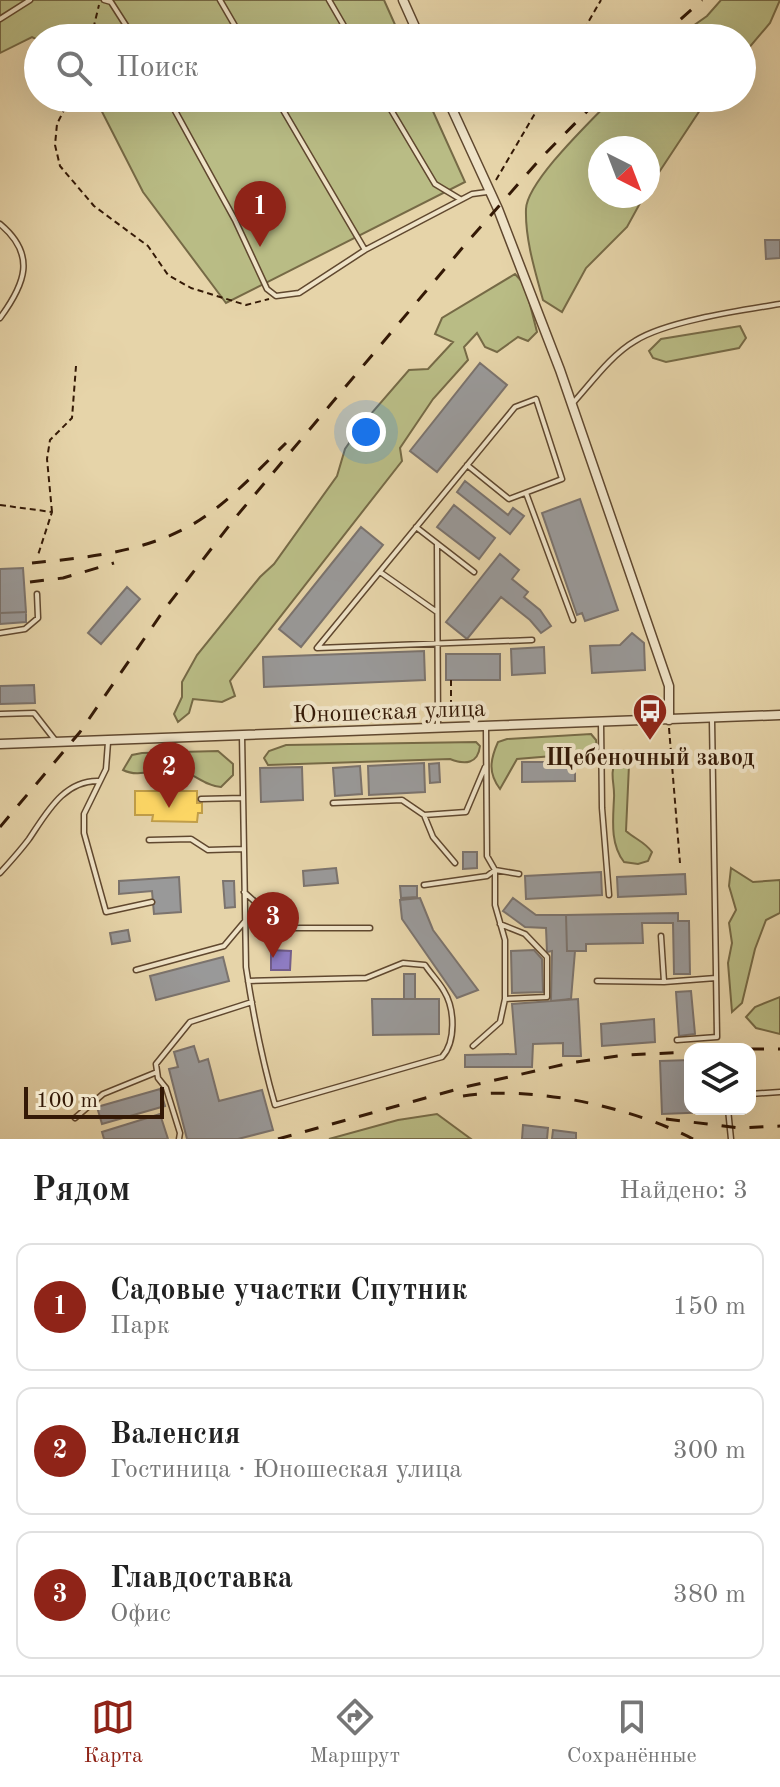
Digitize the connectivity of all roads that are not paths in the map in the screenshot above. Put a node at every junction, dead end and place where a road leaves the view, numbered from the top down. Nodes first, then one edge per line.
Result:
1 (9, 0) edge
2 (30, 0) edge
3 (106, 0) edge
4 (220, 0) edge
5 (329, 0) edge
6 (403, 0) edge
7 (15, 9) junction
8 (0, 19) edge
9 (124, 24) edge
10 (234, 24) edge
11 (343, 24) edge
12 (414, 24) edge
13 (176, 112) edge
14 (284, 112) edge
15 (392, 112) edge
16 (453, 112) edge
17 (489, 192) junction
18 (461, 200) junction
19 (0, 224) edge
20 (365, 250) junction
21 (780, 304) edge
22 (0, 318) edge
23 (572, 404) junction
24 (467, 465) junction
25 (526, 493) junction
26 (416, 527) junction
27 (437, 544) junction
28 (380, 572) junction
29 (474, 572) dead end
30 (37, 594) dead end
31 (437, 612) junction
32 (573, 620) dead end
33 (0, 633) edge
34 (532, 640) dead end
35 (437, 644) junction
36 (0, 714) edge
37 (780, 715) edge
38 (712, 718) junction
39 (669, 720) junction
40 (601, 723) junction
41 (486, 728) junction
42 (438, 729) junction
43 (242, 735) junction
44 (108, 741) junction
45 (57, 742) junction
46 (0, 744) edge
47 (486, 765) junction
48 (100, 781) junction
49 (243, 798) junction
50 (201, 799) dead end
51 (333, 803) dead end
52 (424, 815) junction
53 (149, 840) dead end
54 (244, 849) junction
55 (455, 863) dead end
56 (495, 870) junction
57 (0, 873) edge
58 (519, 874) dead end
59 (424, 885) dead end
60 (244, 892) junction
61 (609, 895) dead end
62 (152, 902) dead end
63 (245, 921) junction
64 (500, 924) junction
65 (370, 928) dead end
66 (661, 936) dead end
67 (136, 970) dead end
68 (716, 978) junction
69 (248, 981) junction
70 (597, 981) dead end
71 (664, 982) junction
72 (505, 999) junction
73 (252, 1002) junction
74 (677, 1040) dead end
75 (473, 1046) dead end
76 (157, 1072) junction
77 (780, 1092) edge
78 (756, 1094) edge
79 (729, 1115) edge
80 (75, 1118) dead end
81 (179, 1139) edge
82 (731, 1139) edge

1 - 7 lane
2 - 7 lane
3 - 9 lane
4 - 10 lane
5 - 11 lane
6 - 12 street
7 - 8 lane
13 - 20 lane
14 - 20 lane
15 - 18 lane
16 - 17 street
17 - 18 lane
17 - 23 street
18 - 20 lane
19 - 22 lane
21 - 23 lane
23 - 39 street
24 - 25 lane
24 - 25 lane
24 - 26 lane
25 - 32 lane
26 - 27 lane
26 - 28 lane
27 - 29 lane
27 - 31 lane
28 - 31 lane
28 - 35 lane
30 - 33 lane
31 - 35 lane
34 - 35 lane
35 - 42 lane
36 - 45 lane
37 - 38 street, Юношеская улица
38 - 39 street, Юношеская улица
38 - 68 lane
39 - 40 street, Юношеская улица
40 - 41 street, Юношеская улица
40 - 61 lane
41 - 42 street, Юношеская улица
41 - 47 lane
42 - 43 street, Юношеская улица
43 - 44 street, Юношеская улица
43 - 49 lane
44 - 45 street, Юношеская улица
44 - 48 lane
45 - 46 street, Юношеская улица
47 - 52 lane
47 - 56 lane
48 - 57 lane
48 - 62 lane
49 - 50 lane
49 - 54 lane
51 - 52 lane
52 - 55 lane
53 - 54 lane
54 - 60 lane
56 - 58 lane
56 - 59 lane
56 - 64 lane
60 - 63 lane
60 - 65 lane
63 - 67 lane
63 - 69 lane
64 - 72 lane
64 - 72 lane
66 - 71 lane
68 - 71 lane
68 - 74 lane
69 - 73 lane
69 - 73 lane
70 - 71 lane
72 - 75 lane
73 - 76 lane
76 - 80 lane
76 - 81 lane
77 - 78 lane
79 - 82 lane

